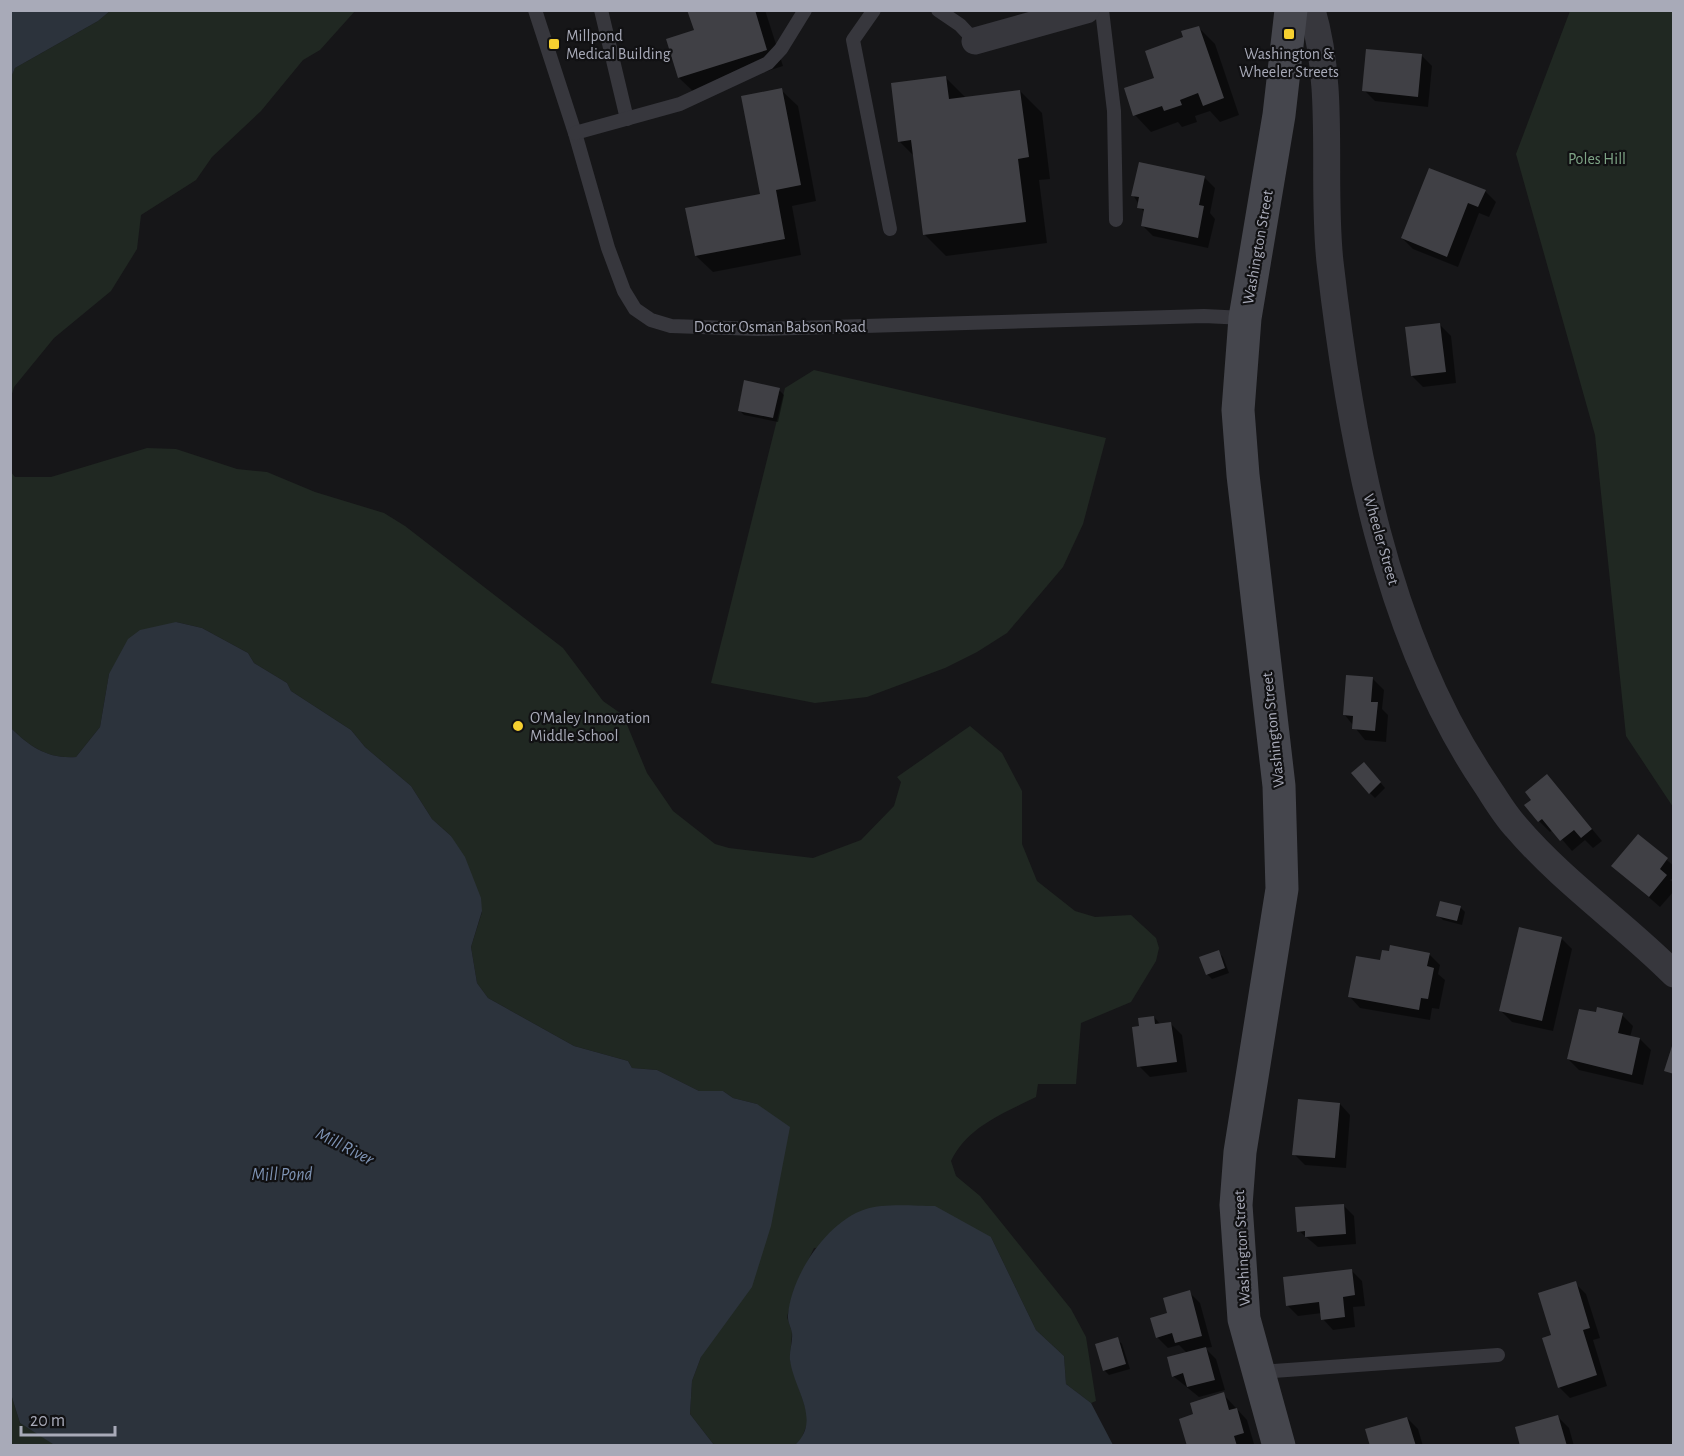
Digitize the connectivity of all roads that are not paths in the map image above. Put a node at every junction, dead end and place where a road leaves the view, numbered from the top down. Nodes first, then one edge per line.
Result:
1 (534, 10) edge
2 (601, 10) edge
3 (805, 10) edge
4 (874, 10) edge
5 (938, 10) edge
6 (1086, 10) edge
7 (1102, 10) edge
8 (1291, 10) edge
9 (1312, 10) edge
10 (975, 41) joint
11 (627, 119) junction
12 (575, 133) junction
13 (1116, 220) dead end
14 (890, 230) dead end
15 (1245, 318) junction
16 (1674, 974) edge
17 (1498, 1355) dead end
18 (1258, 1372) junction
19 (1279, 1446) edge

1 - 12 lane, Doctor Osman Babson Road
2 - 11 lane
3 - 11 lane
4 - 14 lane
5 - 10 lane
6 - 10 street
7 - 13 lane
8 - 15 main road, Washington Street
9 - 16 street, Wheeler Street
11 - 12 lane
12 - 15 lane, Doctor Osman Babson Road
15 - 18 main road, Washington Street
17 - 18 lane
18 - 19 main road, Washington Street

